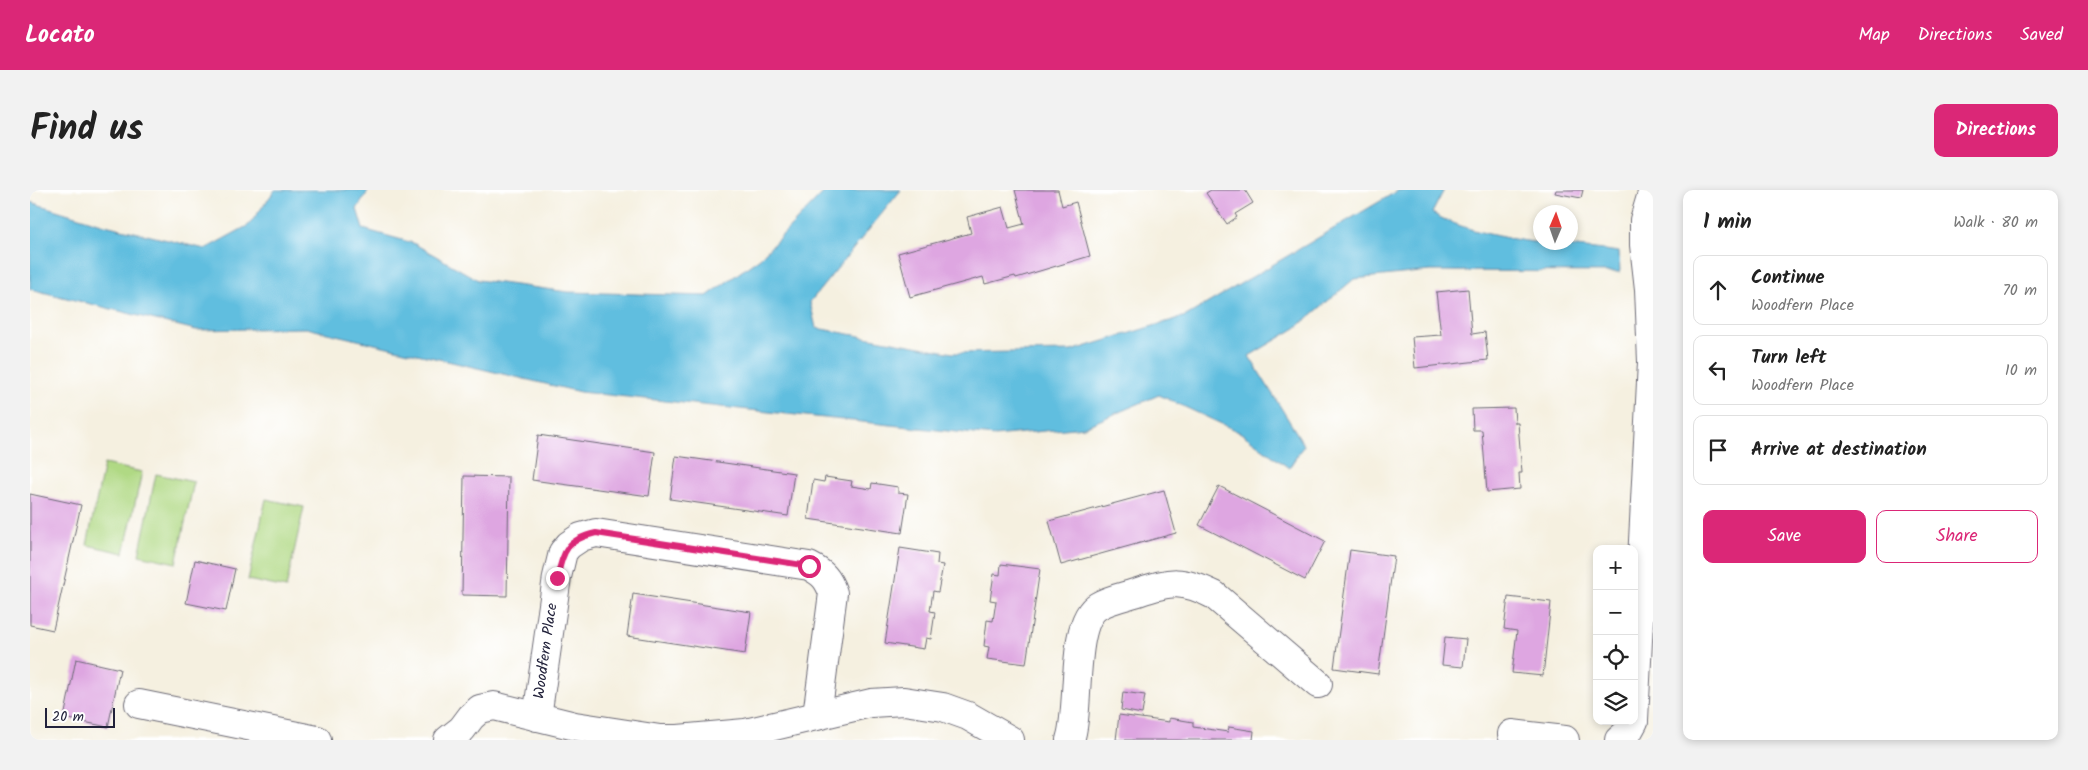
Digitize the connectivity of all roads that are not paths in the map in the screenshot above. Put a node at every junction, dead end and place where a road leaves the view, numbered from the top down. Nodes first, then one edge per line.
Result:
1 (1653, 190) edge
2 (1636, 680) edge
3 (1318, 684) dead end
4 (139, 704) dead end
5 (817, 716) junction
6 (537, 717) junction
7 (1632, 725) edge
8 (1512, 734) dead end
9 (317, 740) edge
10 (448, 740) edge
11 (678, 740) edge
12 (1010, 740) edge
13 (1070, 740) edge
14 (1565, 740) edge
15 (1619, 740) edge

1 - 2 street
3 - 13 street
4 - 9 street
5 - 6 street, Woodfern Place
5 - 11 street
5 - 12 street
6 - 10 street
6 - 11 street
7 - 15 street
8 - 14 street

